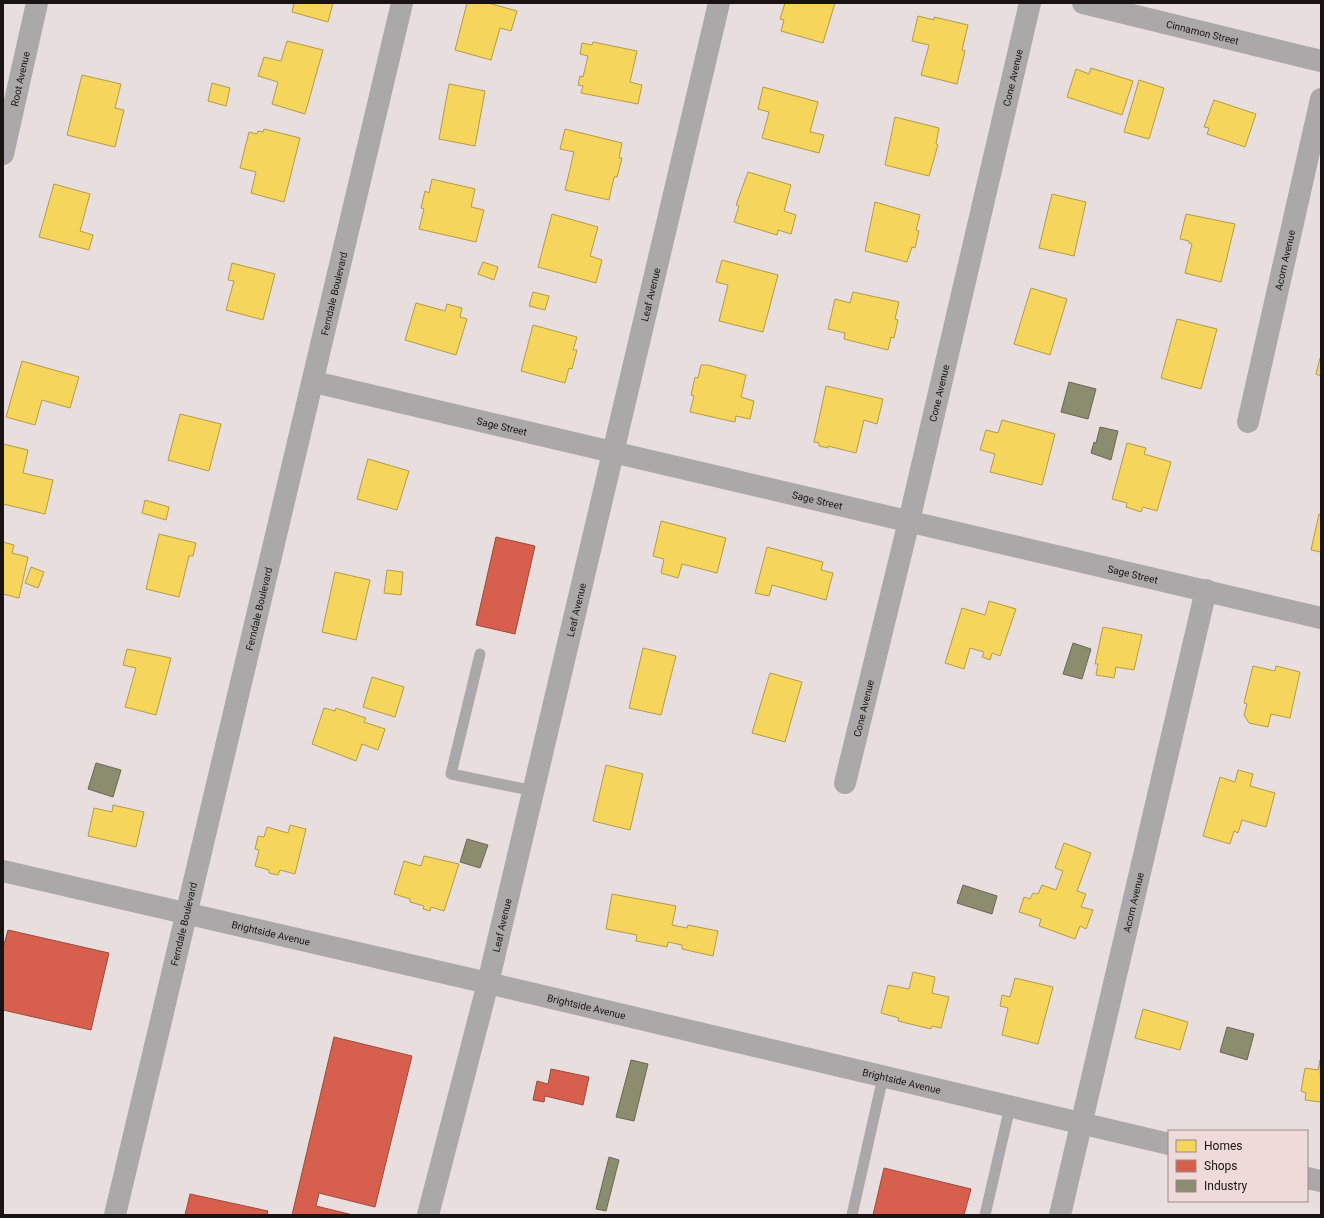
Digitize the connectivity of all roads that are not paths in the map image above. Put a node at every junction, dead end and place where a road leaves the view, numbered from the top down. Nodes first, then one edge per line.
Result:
1 (37, 3) edge
2 (402, 3) edge
3 (718, 3) edge
4 (1030, 3) edge
5 (1083, 3) edge
6 (1321, 61) edge
7 (1321, 99) edge
8 (3, 154) edge
9 (314, 382) junction
10 (1248, 422) dead end
11 (614, 454) junction
12 (909, 521) junction
13 (1206, 590) junction
14 (1321, 618) edge
15 (480, 654) dead end
16 (845, 783) dead end
17 (534, 791) junction
18 (3, 871) edge
19 (185, 914) junction
20 (488, 983) junction
21 (882, 1077) junction
22 (1010, 1107) junction
23 (1082, 1123) junction
24 (1168, 1144) edge
25 (1308, 1178) edge
26 (1321, 1181) edge
27 (115, 1215) edge
28 (428, 1215) edge
29 (852, 1215) edge
30 (985, 1215) edge
31 (1060, 1215) edge

1 - 8 street, Root Avenue
2 - 9 street, Ferndale Boulevard
3 - 11 street, Leaf Avenue
4 - 12 street, Cone Avenue
5 - 6 street, Cinnamon Street
7 - 10 street, Acorn Avenue
9 - 11 street, Sage Street
9 - 19 street, Ferndale Boulevard
11 - 12 street, Sage Street
11 - 17 street, Leaf Avenue
12 - 13 street, Sage Street
12 - 16 street, Cone Avenue
13 - 14 street, Sage Street
13 - 23 street, Acorn Avenue
15 - 17 lane
17 - 20 street, Leaf Avenue
18 - 19 street, Brightside Avenue
19 - 20 street, Brightside Avenue
19 - 27 street, Ferndale Boulevard
20 - 21 street, Brightside Avenue
20 - 28 street, Leaf Avenue
21 - 22 street, Brightside Avenue
21 - 29 lane
22 - 23 street, Brightside Avenue
22 - 30 lane
23 - 24 street, Brightside Avenue
23 - 31 street, Acorn Avenue
25 - 26 street

